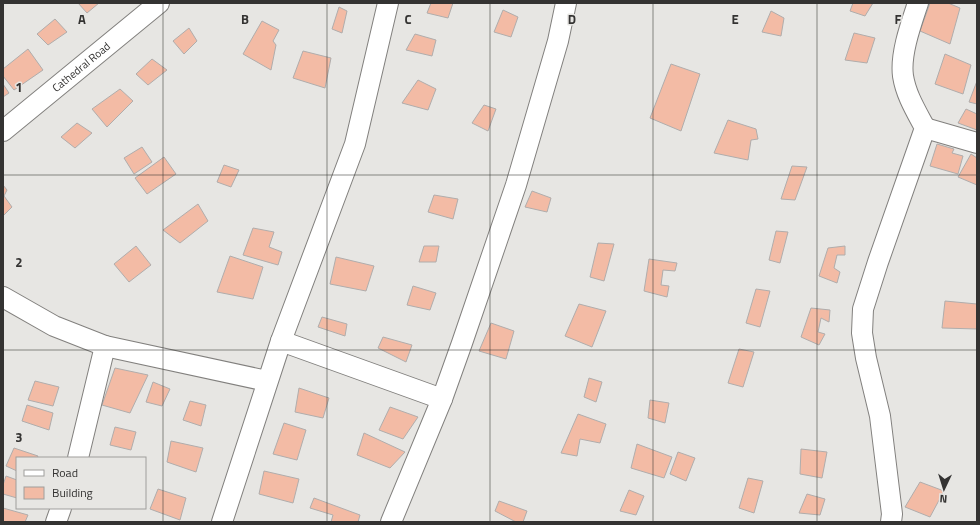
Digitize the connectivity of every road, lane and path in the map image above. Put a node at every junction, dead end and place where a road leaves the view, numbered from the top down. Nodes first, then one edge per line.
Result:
1 (159, 3) edge
2 (388, 3) edge
3 (566, 3) edge
4 (918, 3) edge
5 (924, 128) junction
6 (3, 131) edge
7 (977, 143) edge
8 (3, 297) edge
9 (281, 340) junction
10 (105, 346) junction
11 (267, 381) junction
12 (442, 399) junction
13 (78, 457) edge
14 (61, 509) edge
15 (56, 522) edge
16 (222, 522) edge
17 (391, 522) edge
18 (891, 522) edge

1 - 6 street, Cathedral Road
2 - 9 street
3 - 12 street
4 - 5 street
5 - 7 street
5 - 18 street
8 - 10 street
9 - 11 street
9 - 12 street
10 - 11 street
10 - 13 street
11 - 16 street
12 - 17 street
14 - 15 street

